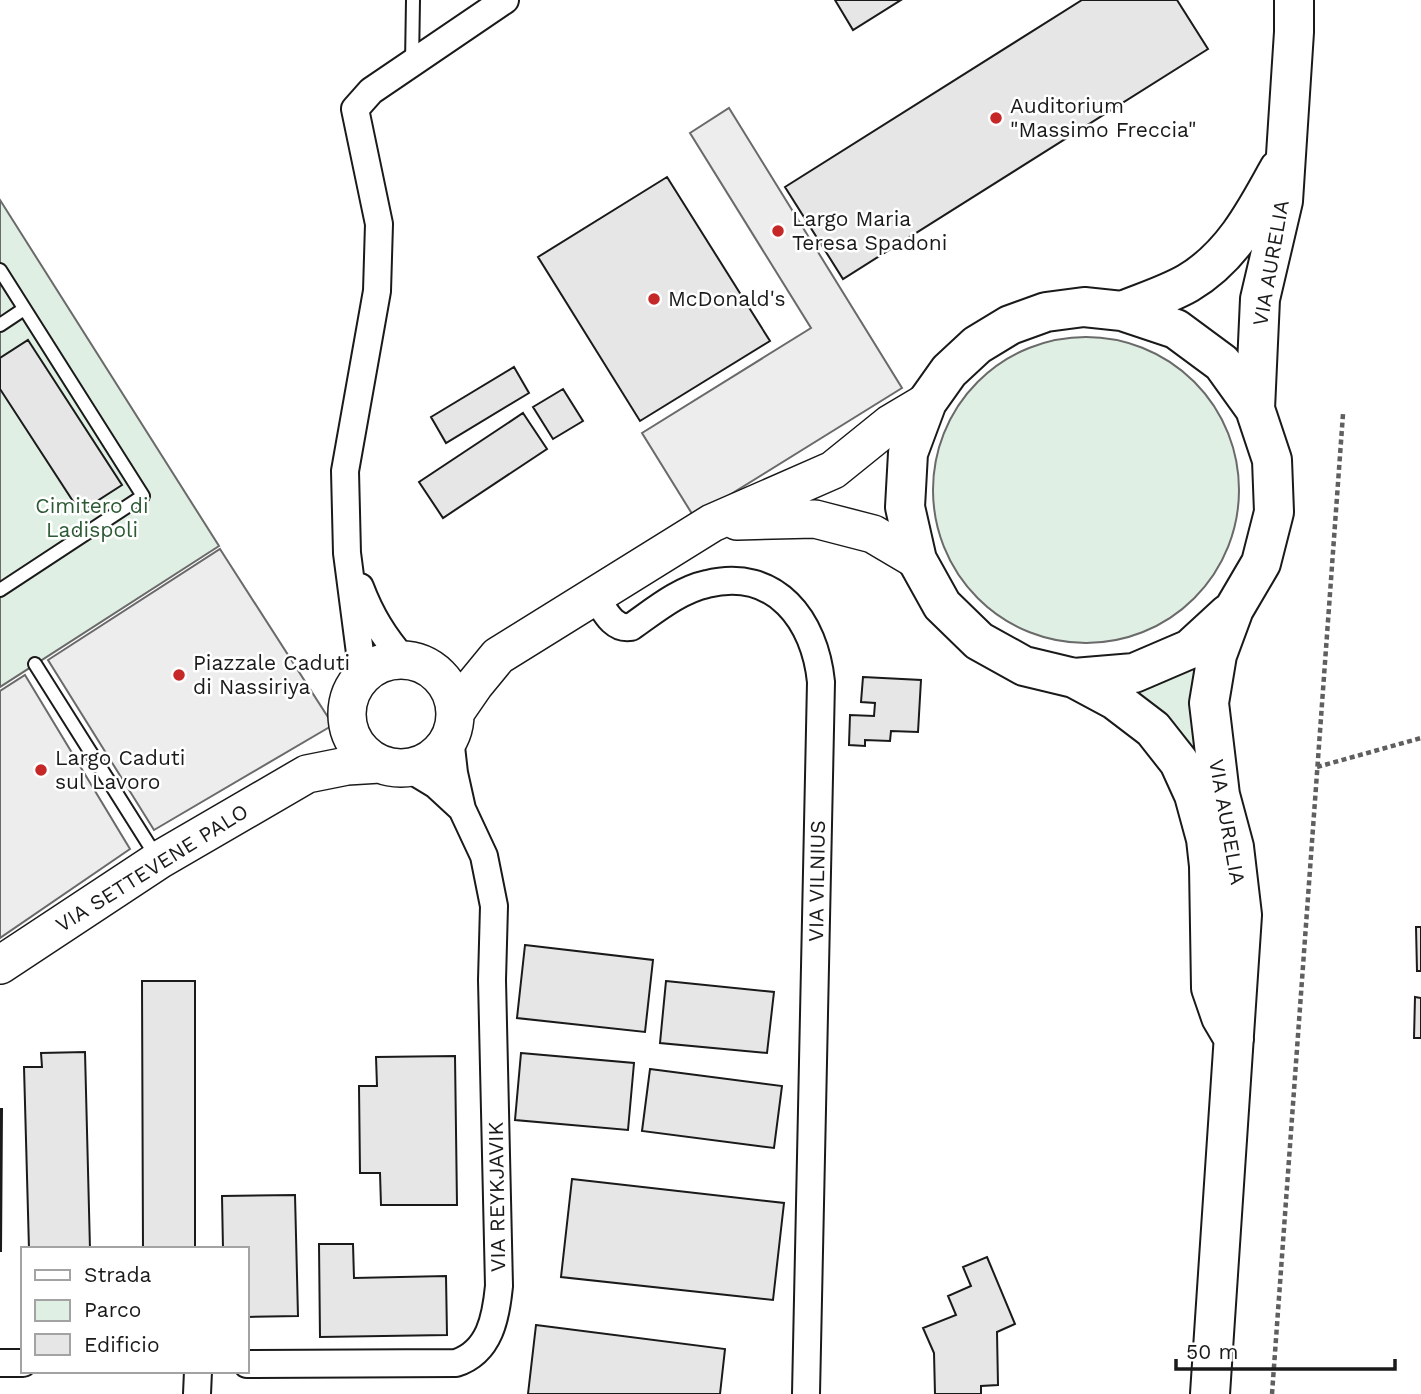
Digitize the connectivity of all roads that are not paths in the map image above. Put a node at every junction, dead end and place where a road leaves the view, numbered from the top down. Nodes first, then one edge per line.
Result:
1 (413, 0) edge
2 (505, 0) edge
3 (1294, 0) edge
4 (412, 63) junction
5 (1284, 158) junction
6 (0, 270) edge
7 (24, 309) junction
8 (1122, 311) junction
9 (0, 325) edge
10 (927, 402) junction
11 (1255, 409) junction
12 (712, 523) junction
13 (347, 553) junction
14 (917, 560) junction
15 (0, 590) edge
16 (595, 596) junction
17 (1234, 609) junction
18 (498, 656) junction
19 (415, 663) junction
20 (35, 664) dead end
21 (1074, 678) junction
22 (358, 683) junction
23 (348, 723) junction
24 (453, 726) junction
25 (394, 766) junction
26 (307, 775) junction
27 (462, 809) junction
28 (159, 860) junction
29 (0, 965) edge
30 (1234, 1039) junction
31 (0, 1363) edge
32 (21, 1363) edge
33 (248, 1364) edge
34 (198, 1373) edge
35 (197, 1394) edge
36 (806, 1394) edge
37 (1210, 1394) edge

1 - 4 lane
2 - 4 street
3 - 5 main road, VIA AURELIA
4 - 13 street
5 - 8 main road, VIA AURELIA
5 - 11 main road, VIA AURELIA
6 - 7 lane
7 - 9 lane
7 - 15 lane
8 - 10 main road, VIA AURELIA
8 - 11 main road, VIA AURELIA
10 - 12 street, VIA SETTEVENE PALO
10 - 14 main road, VIA AURELIA
11 - 17 main road, VIA AURELIA
12 - 14 street, VIA SETTEVENE PALO
12 - 16 street, VIA SETTEVENE PALO
13 - 19 street
13 - 22 street
14 - 21 main road, VIA AURELIA
16 - 18 street, VIA SETTEVENE PALO
16 - 36 street, VIA VILNIUS
17 - 21 main road, VIA AURELIA
17 - 30 main road, VIA AURELIA
18 - 19 street, VIA SETTEVENE PALO
18 - 24 street, VIA SETTEVENE PALO
19 - 22 street, VIA SETTEVENE PALO
19 - 24 street
20 - 28 lane
21 - 30 main road, VIA AURELIA
22 - 23 street, VIA SETTEVENE PALO
23 - 25 street
23 - 26 street, VIA SETTEVENE PALO
24 - 25 street, VIA SETTEVENE PALO
24 - 27 street, VIA REYKJAVIK
25 - 26 street, VIA SETTEVENE PALO
25 - 27 street, VIA REYKJAVIK
26 - 28 street, VIA SETTEVENE PALO
27 - 33 street, VIA REYKJAVIK
28 - 29 street, VIA SETTEVENE PALO
30 - 37 main road, VIA AURELIA
31 - 32 street
34 - 35 street

